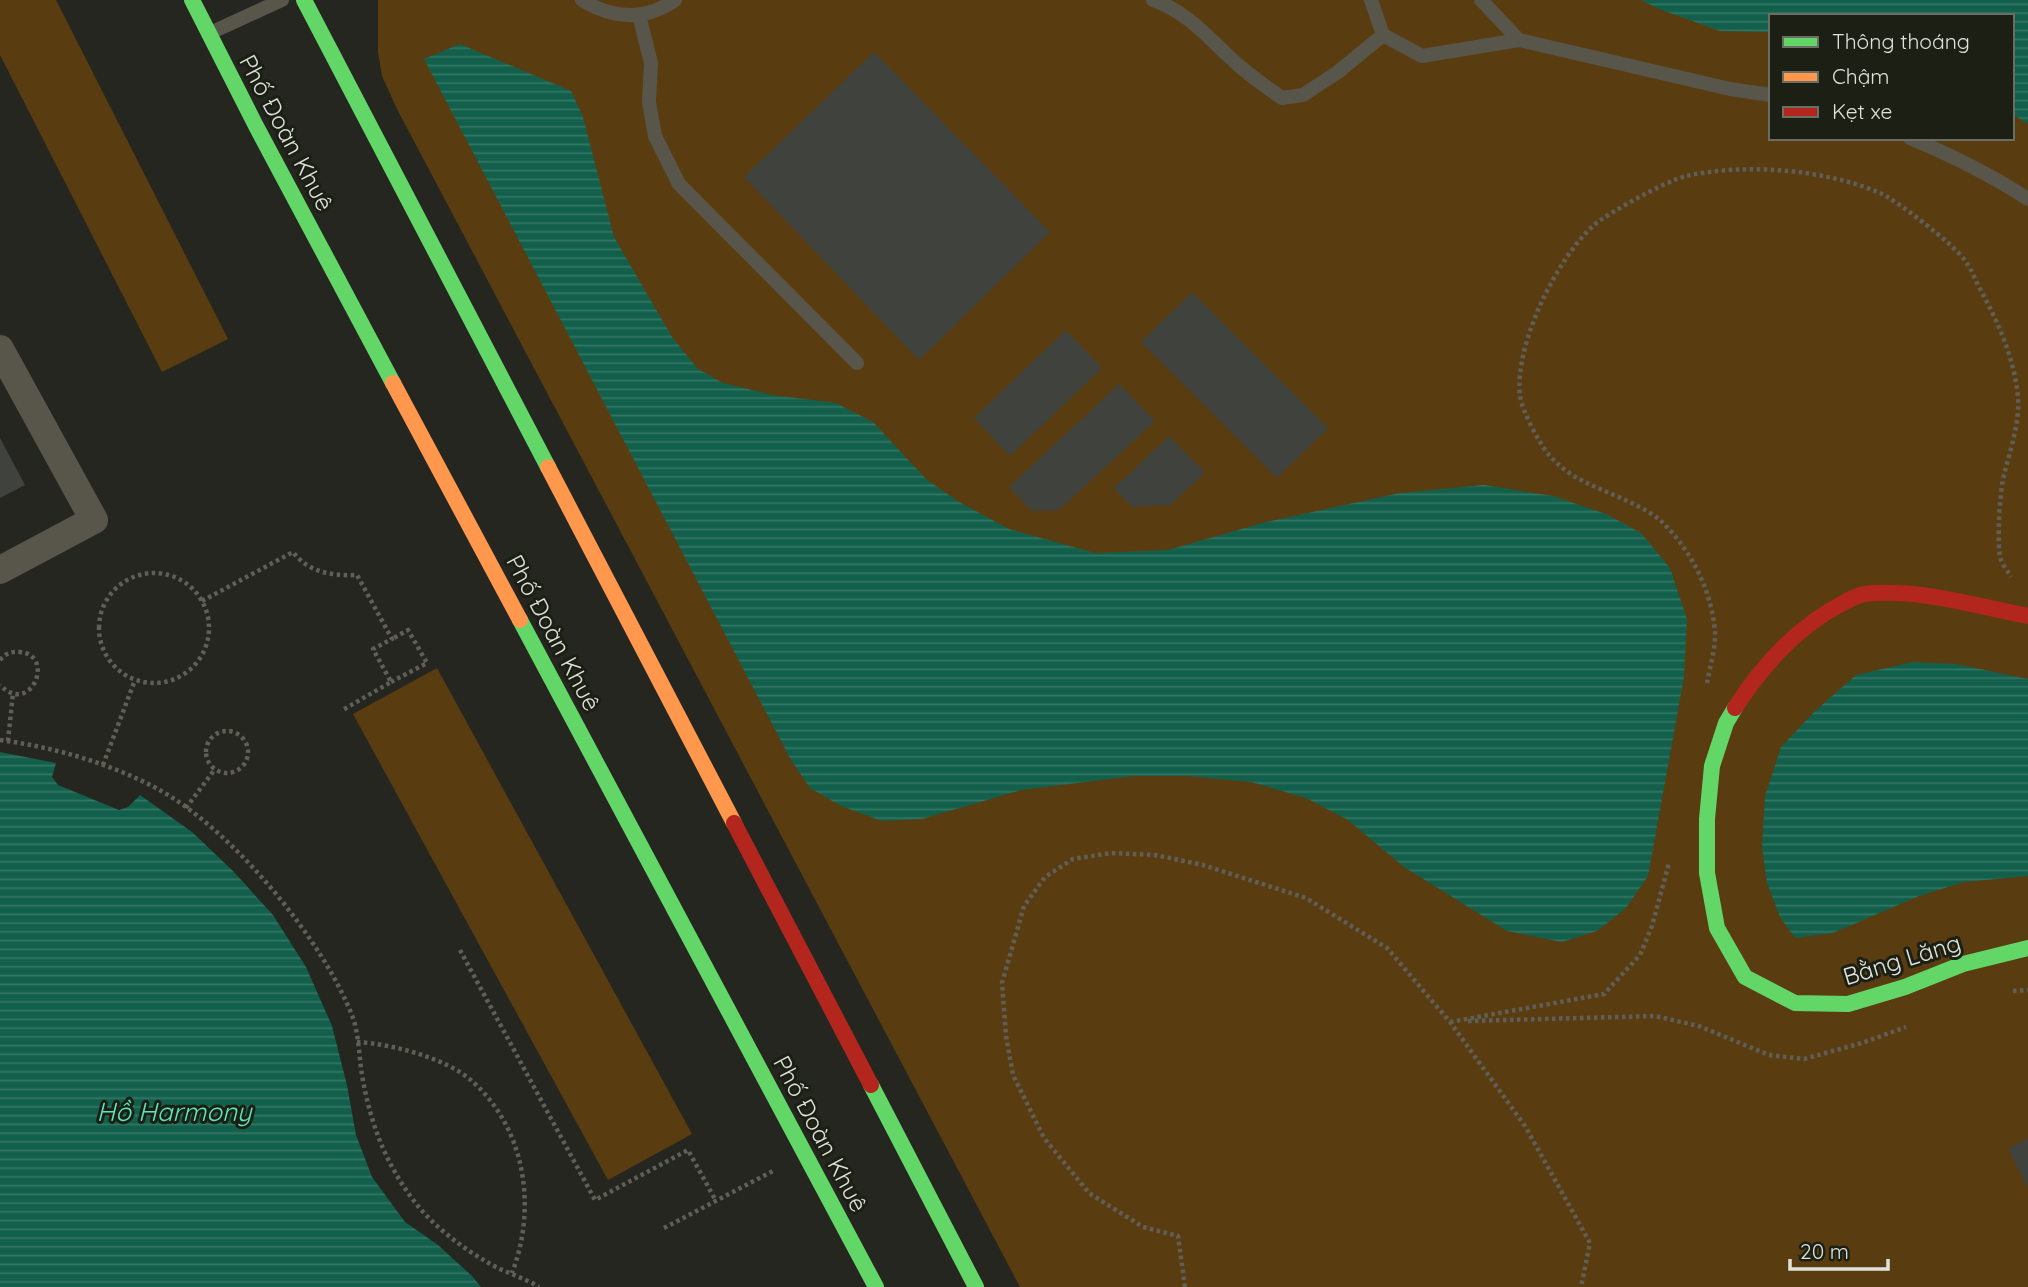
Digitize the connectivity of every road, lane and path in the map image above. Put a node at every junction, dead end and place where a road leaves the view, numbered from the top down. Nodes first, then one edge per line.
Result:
1 (192, 0) edge
2 (282, 0) edge
3 (304, 0) edge
4 (582, 0) edge
5 (675, 0) edge
6 (1153, 0) edge
7 (1371, 0) edge
8 (1481, 0) edge
9 (639, 15) junction
10 (208, 33) junction
11 (1383, 36) junction
12 (1519, 40) junction
13 (1769, 95) edge
14 (1915, 140) edge
15 (2028, 199) edge
16 (0, 349) edge
17 (858, 363) dead end
18 (0, 570) edge
19 (2017, 587) dead end
20 (202, 601) junction
21 (2028, 616) edge
22 (392, 639) junction
23 (0, 660) edge
24 (135, 680) junction
25 (391, 682) junction
26 (0, 685) edge
27 (1706, 690) dead end
28 (13, 693) junction
29 (341, 711) dead end
30 (0, 740) edge
31 (8, 741) junction
32 (103, 765) junction
33 (215, 769) junction
34 (186, 808) junction
35 (1669, 859) dead end
36 (2028, 948) edge
37 (460, 950) dead end
38 (2028, 990) edge
39 (2004, 991) dead end
40 (1450, 1022) junction
41 (1908, 1026) dead end
42 (357, 1042) junction
43 (805, 1154) junction
44 (716, 1201) junction
45 (664, 1228) dead end
46 (512, 1273) junction
47 (539, 1287) edge
48 (876, 1287) edge
49 (976, 1287) edge
50 (1185, 1287) edge
51 (1581, 1287) edge

1 - 10 main road, Phố Đoàn Khuê
2 - 10 lane
3 - 49 main road
4 - 9 lane
5 - 9 lane
6 - 11 lane
7 - 11 lane
8 - 12 lane
9 - 17 lane
10 - 43 main road, Phố Đoàn Khuê
11 - 12 lane
12 - 13 lane
14 - 15 lane
16 - 18 street
19 - 27 path
20 - 22 path
20 - 24 path
20 - 24 path
21 - 36 main road, Bằng Lăng
22 - 25 path
22 - 25 path
23 - 28 path
24 - 32 path
25 - 29 path
26 - 28 path
28 - 31 path
30 - 31 path
31 - 32 path
32 - 34 path
33 - 33 path
33 - 34 path
34 - 42 path
35 - 40 path
37 - 44 path
38 - 39 path
40 - 41 path
40 - 50 path
40 - 51 path
42 - 46 path
42 - 46 path
43 - 44 path
43 - 48 main road, Phố Đoàn Khuê
44 - 45 path
46 - 47 path

